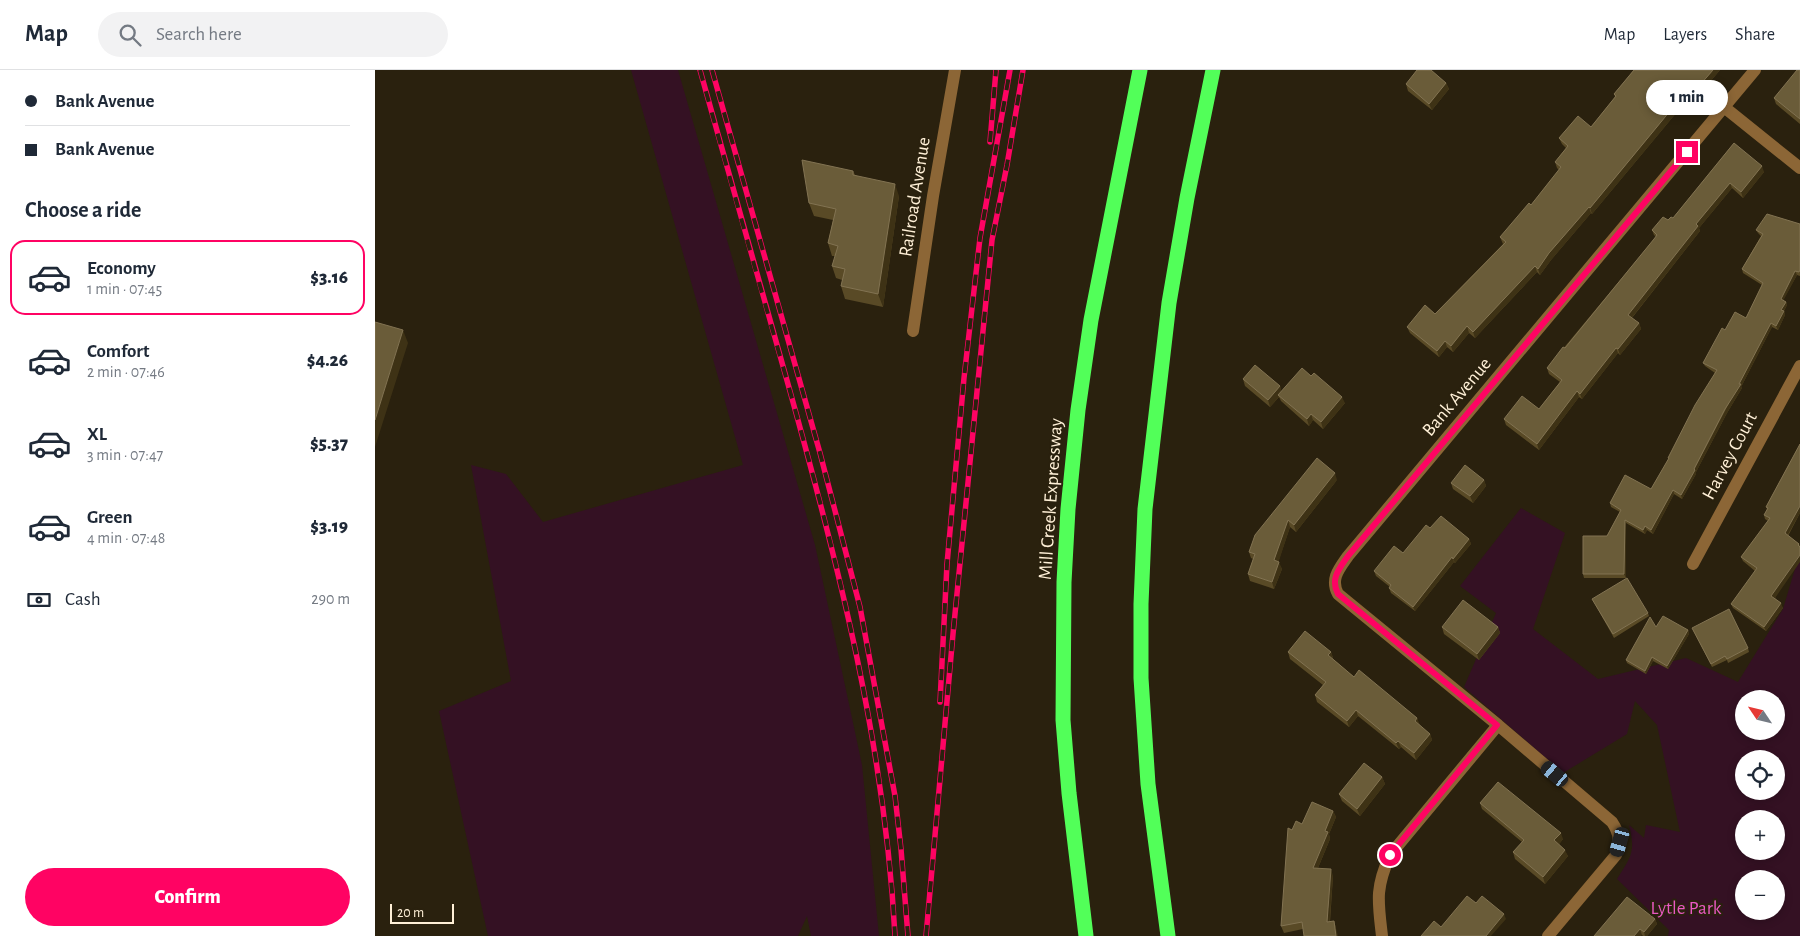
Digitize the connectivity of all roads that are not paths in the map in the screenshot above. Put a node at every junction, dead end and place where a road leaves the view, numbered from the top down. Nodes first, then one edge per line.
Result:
1 (955, 70) edge
2 (1140, 70) edge
3 (1213, 70) edge
4 (1755, 70) edge
5 (1724, 107) junction
6 (1800, 168) edge
7 (913, 331) dead end
8 (1800, 366) edge
9 (1693, 564) dead end
10 (1497, 725) junction
11 (1086, 936) edge
12 (1168, 936) edge
13 (1382, 936) edge
14 (1548, 936) edge

1 - 7 street, Railroad Avenue
2 - 11 highway, Mill Creek Expressway
3 - 12 highway
4 - 5 street, Bank Avenue
5 - 6 street
5 - 10 street, Bank Avenue
8 - 9 street, Harvey Court
10 - 13 street
10 - 14 street, Bank Avenue

